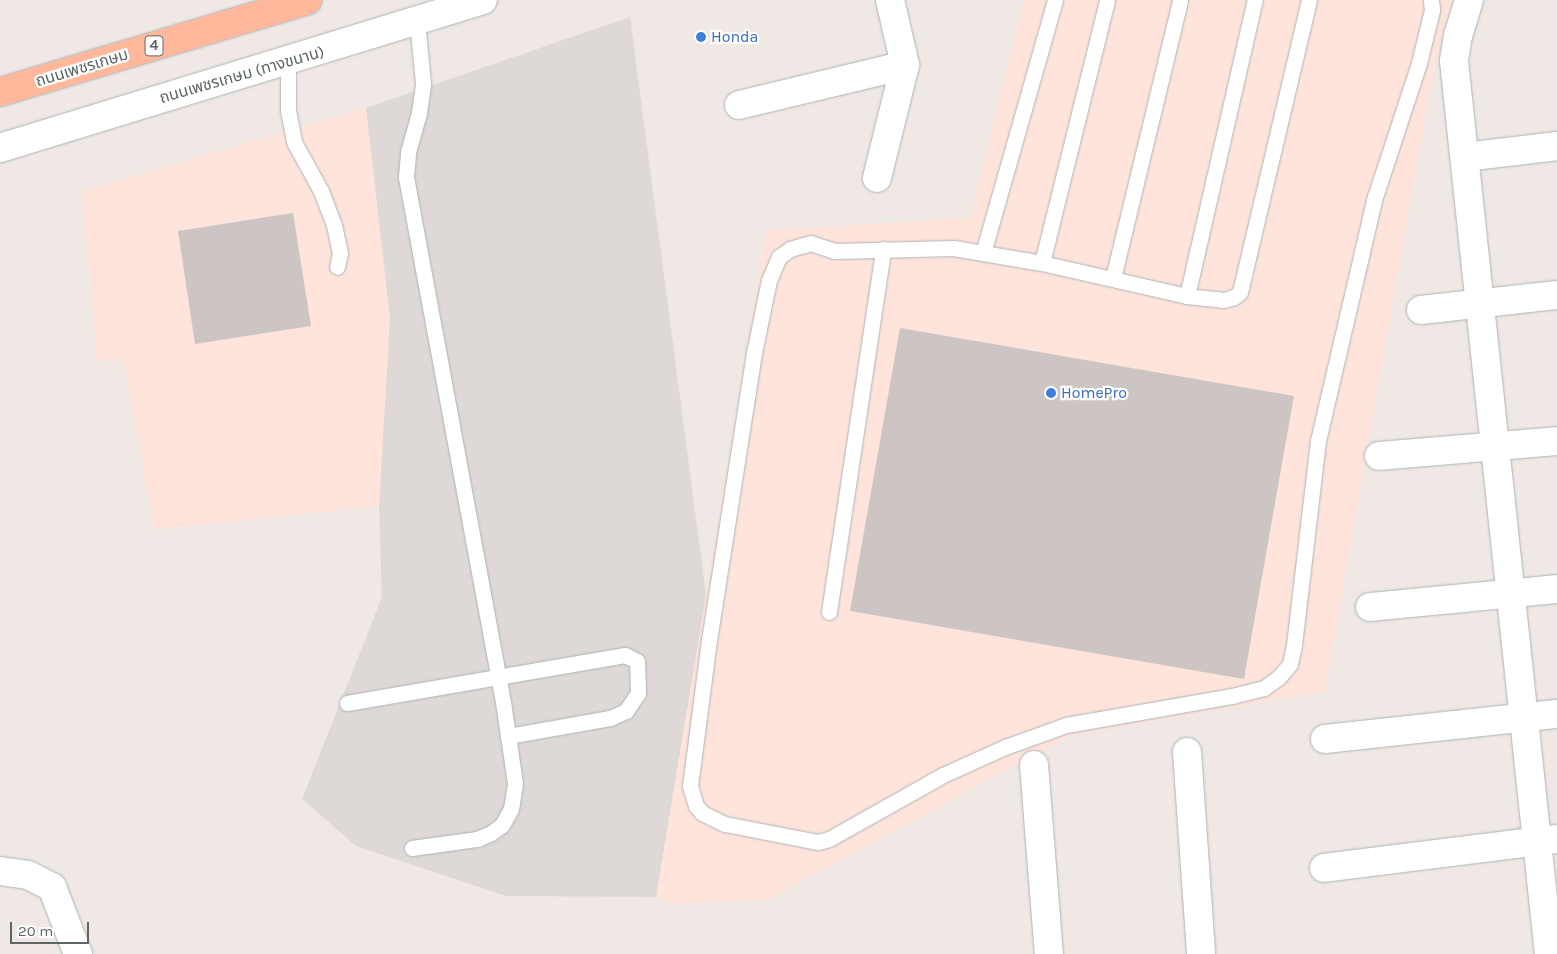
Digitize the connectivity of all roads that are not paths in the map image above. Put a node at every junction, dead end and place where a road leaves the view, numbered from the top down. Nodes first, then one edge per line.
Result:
1 (308, 0) edge
2 (483, 0) edge
3 (890, 0) edge
4 (1055, 0) edge
5 (1107, 0) edge
6 (1180, 0) edge
7 (1255, 0) edge
8 (1309, 0) edge
9 (1431, 0) edge
10 (1469, 0) edge
11 (417, 21) junction
12 (288, 62) junction
13 (905, 65) junction
14 (0, 92) edge
15 (739, 105) dead end
16 (1557, 146) edge
17 (0, 148) edge
18 (1465, 157) junction
19 (877, 178) dead end
20 (883, 249) junction
21 (983, 253) junction
22 (1042, 263) junction
23 (337, 267) dead end
24 (1113, 278) junction
25 (1557, 295) edge
26 (1187, 296) junction
27 (1480, 302) junction
28 (1421, 310) dead end
29 (1557, 441) edge
30 (1494, 448) junction
31 (1379, 456) dead end
32 (1557, 589) edge
33 (1511, 594) junction
34 (1370, 607) dead end
35 (829, 612) dead end
36 (498, 678) junction
37 (347, 703) dead end
38 (1557, 714) edge
39 (1524, 718) junction
40 (508, 736) junction
41 (1325, 739) dead end
42 (1187, 752) dead end
43 (1034, 765) dead end
44 (1547, 841) edge
45 (412, 848) dead end
46 (1324, 868) dead end
47 (0, 871) edge
48 (78, 954) edge
49 (1050, 954) edge
50 (1200, 954) edge
51 (1549, 954) edge

1 - 14 highway, ถนนเพชรเกษม / 4
2 - 11 street, ถนนเพชรเกษม (ทางขนาน)
3 - 13 street
4 - 21 lane
5 - 22 lane
6 - 24 lane
7 - 26 lane
8 - 26 lane
9 - 20 lane
10 - 18 street
11 - 12 street, ถนนเพชรเกษม (ทางขนาน)
11 - 36 lane
12 - 17 street, ถนนเพชรเกษม (ทางขนาน)
12 - 23 lane
13 - 15 street
13 - 19 street
16 - 18 street
18 - 27 street
20 - 21 lane
20 - 35 lane
21 - 22 lane
22 - 24 lane
24 - 26 lane
25 - 27 street
27 - 28 street
27 - 30 street
29 - 30 street
30 - 31 street
30 - 33 street
32 - 33 street
33 - 34 street
33 - 39 street
36 - 37 lane
36 - 40 lane
36 - 40 lane
38 - 39 street
39 - 41 street
39 - 44 street
40 - 45 lane
42 - 50 street
43 - 49 street
44 - 46 street
44 - 51 street
47 - 48 street

